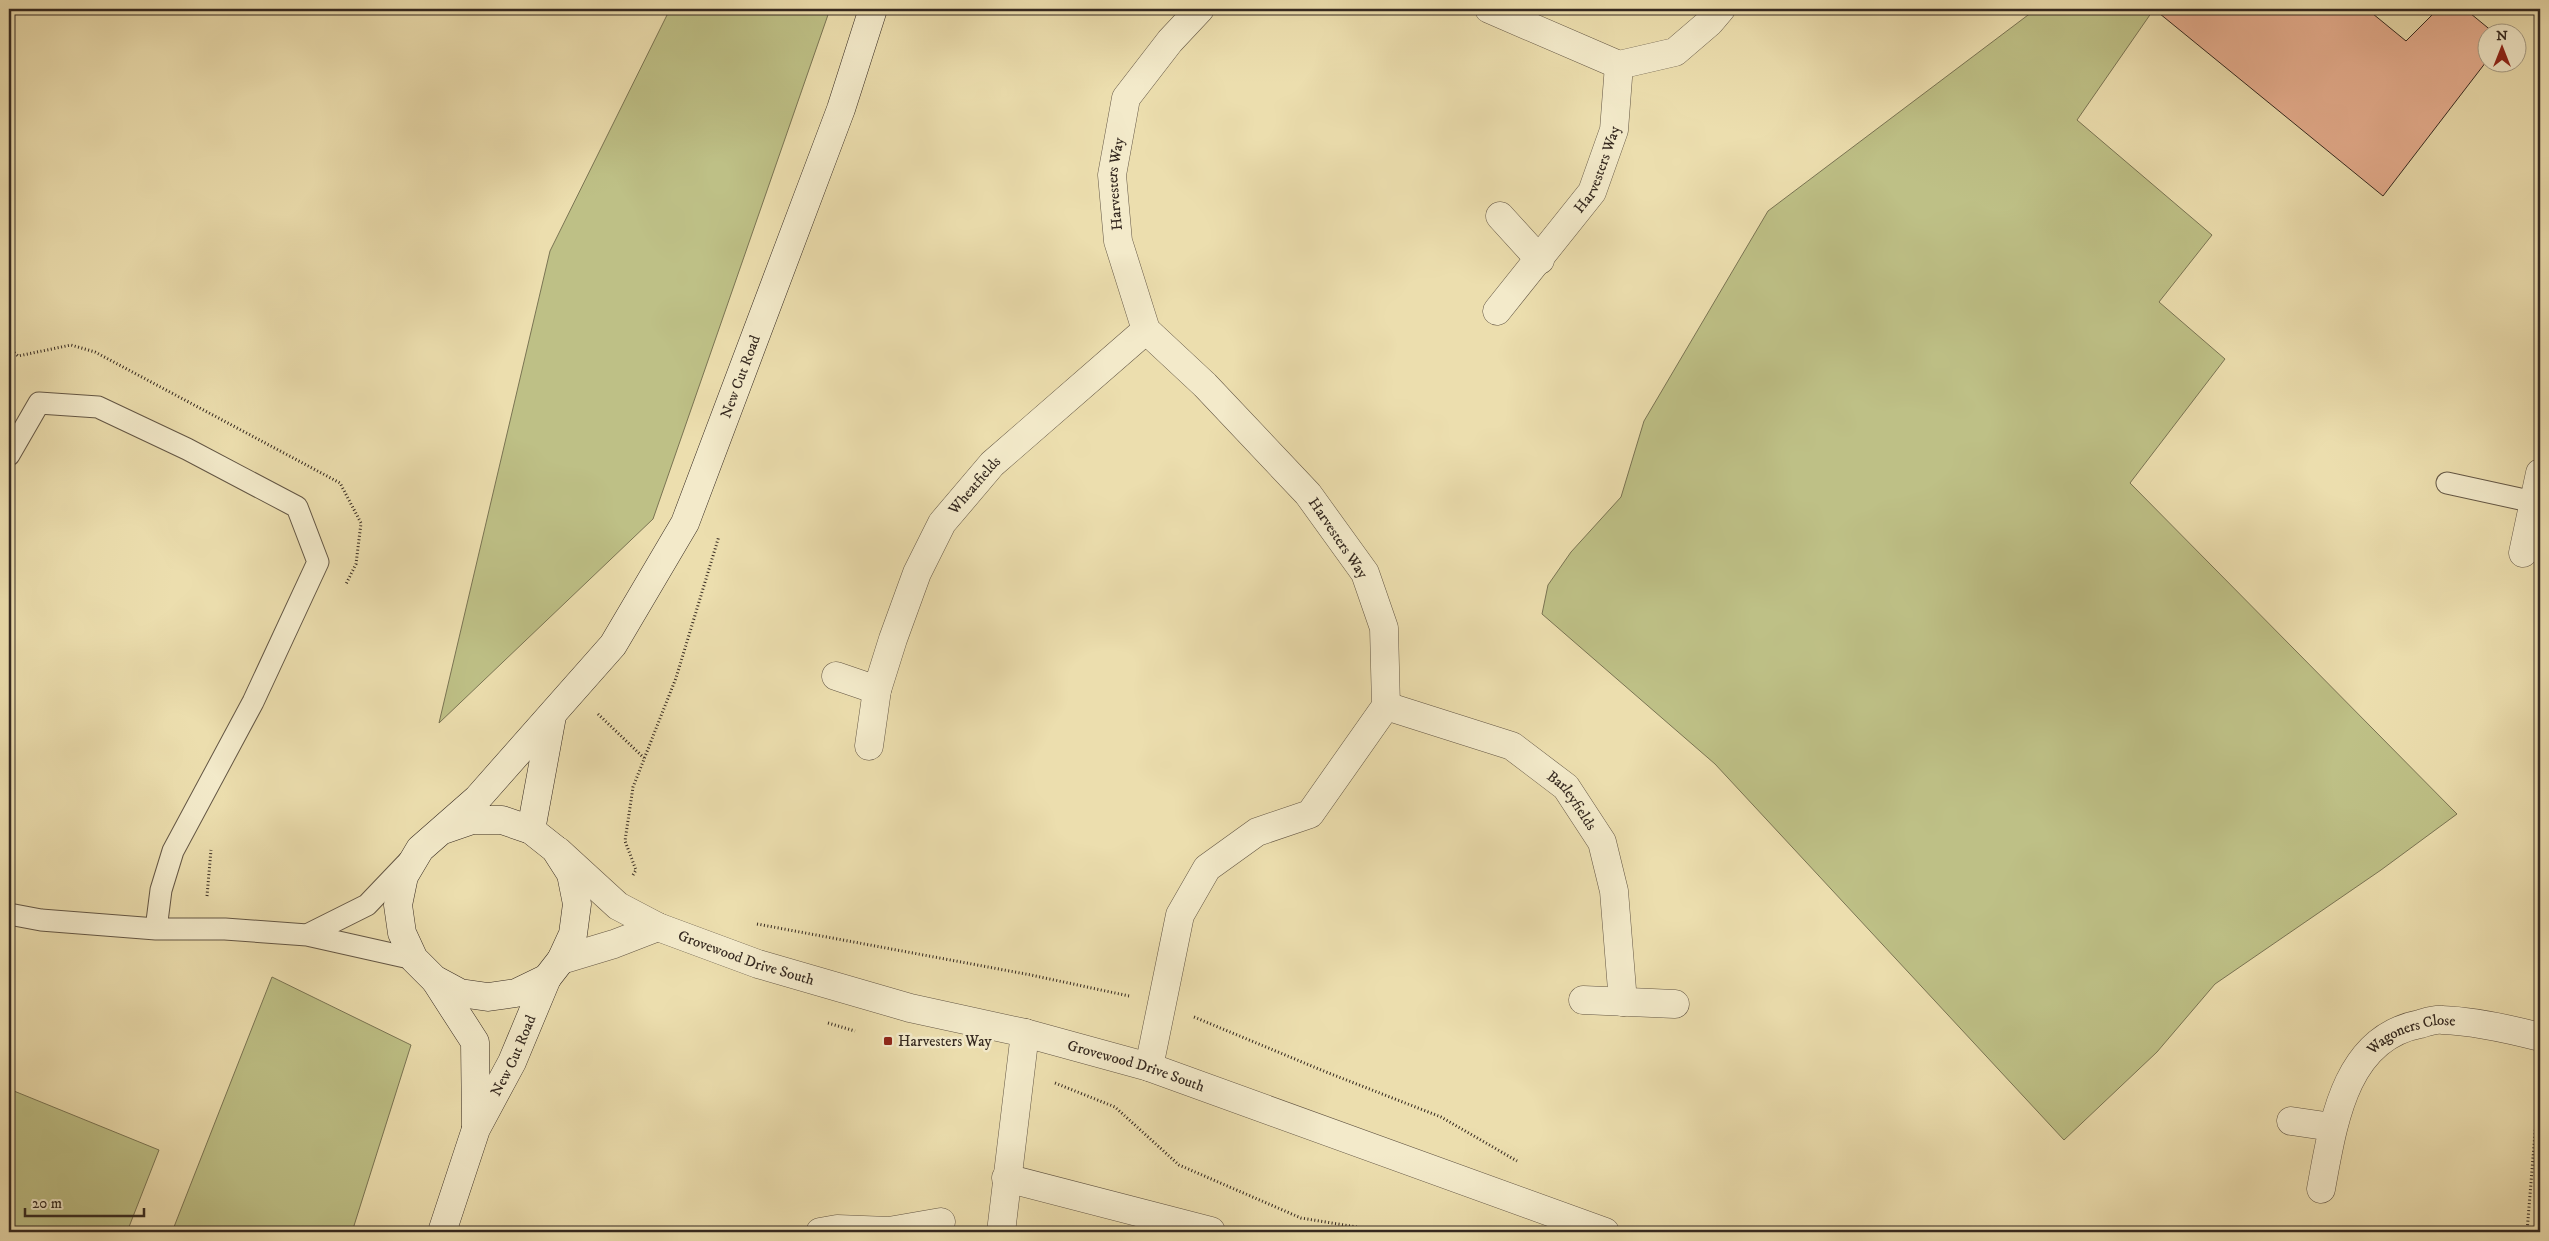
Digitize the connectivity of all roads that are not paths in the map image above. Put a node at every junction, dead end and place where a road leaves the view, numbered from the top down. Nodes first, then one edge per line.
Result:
1 (873, 9) edge
2 (1200, 9) edge
3 (1489, 9) edge
4 (1721, 9) edge
5 (1620, 65) junction
6 (1500, 216) dead end
7 (1540, 260) junction
8 (1497, 311) dead end
9 (1146, 330) junction
10 (9, 455) edge
11 (2540, 472) edge
12 (2447, 483) dead end
13 (2537, 502) edge
14 (2523, 553) dead end
15 (836, 676) dead end
16 (877, 690) junction
17 (1386, 706) junction
18 (552, 716) junction
19 (869, 746) dead end
20 (443, 830) junction
21 (531, 830) junction
22 (420, 849) junction
23 (555, 849) junction
24 (9, 914) edge
25 (658, 926) junction
26 (156, 929) junction
27 (307, 935) junction
28 (414, 959) junction
29 (554, 969) junction
30 (434, 979) junction
31 (1583, 1000) dead end
32 (1623, 1002) junction
33 (1675, 1004) dead end
34 (1025, 1033) junction
35 (2540, 1037) edge
36 (1149, 1067) junction
37 (2291, 1121) dead end
38 (2332, 1127) junction
39 (476, 1129) junction
40 (1006, 1178) junction
41 (2321, 1188) dead end
42 (941, 1222) dead end
43 (1211, 1231) dead end
44 (442, 1232) edge
45 (820, 1232) edge
46 (1001, 1232) edge
47 (1605, 1232) edge

1 - 18 street, New Cut Road
2 - 9 street, Harvesters Way
3 - 5 street
4 - 5 street
5 - 7 street, Harvesters Way
6 - 7 street
7 - 8 street, Harvesters Way
9 - 16 street, Wheatfields
9 - 17 street, Harvesters Way
10 - 26 lane
11 - 13 street
12 - 13 lane
13 - 14 street
15 - 16 street
16 - 19 street, Wheatfields
17 - 32 street, Barleyfields
17 - 36 street
18 - 20 street, New Cut Road
18 - 21 street
20 - 21 street
20 - 22 street
21 - 23 street
22 - 27 lane
22 - 28 street
23 - 25 street, Grovewood Drive South
23 - 29 street
24 - 26 lane
25 - 29 street, Grovewood Drive South
25 - 34 street, Grovewood Drive South
26 - 27 lane
27 - 28 lane
28 - 30 street
29 - 30 street
29 - 39 street, New Cut Road
30 - 39 street, New Cut Road
31 - 32 street
32 - 33 street
34 - 36 street, Grovewood Drive South
34 - 40 street
35 - 38 street, Wagoners Close
36 - 47 street, Grovewood Drive South
37 - 38 street
38 - 41 street, Wagoners Close
39 - 44 street, New Cut Road
40 - 43 street
40 - 46 street
42 - 45 street

